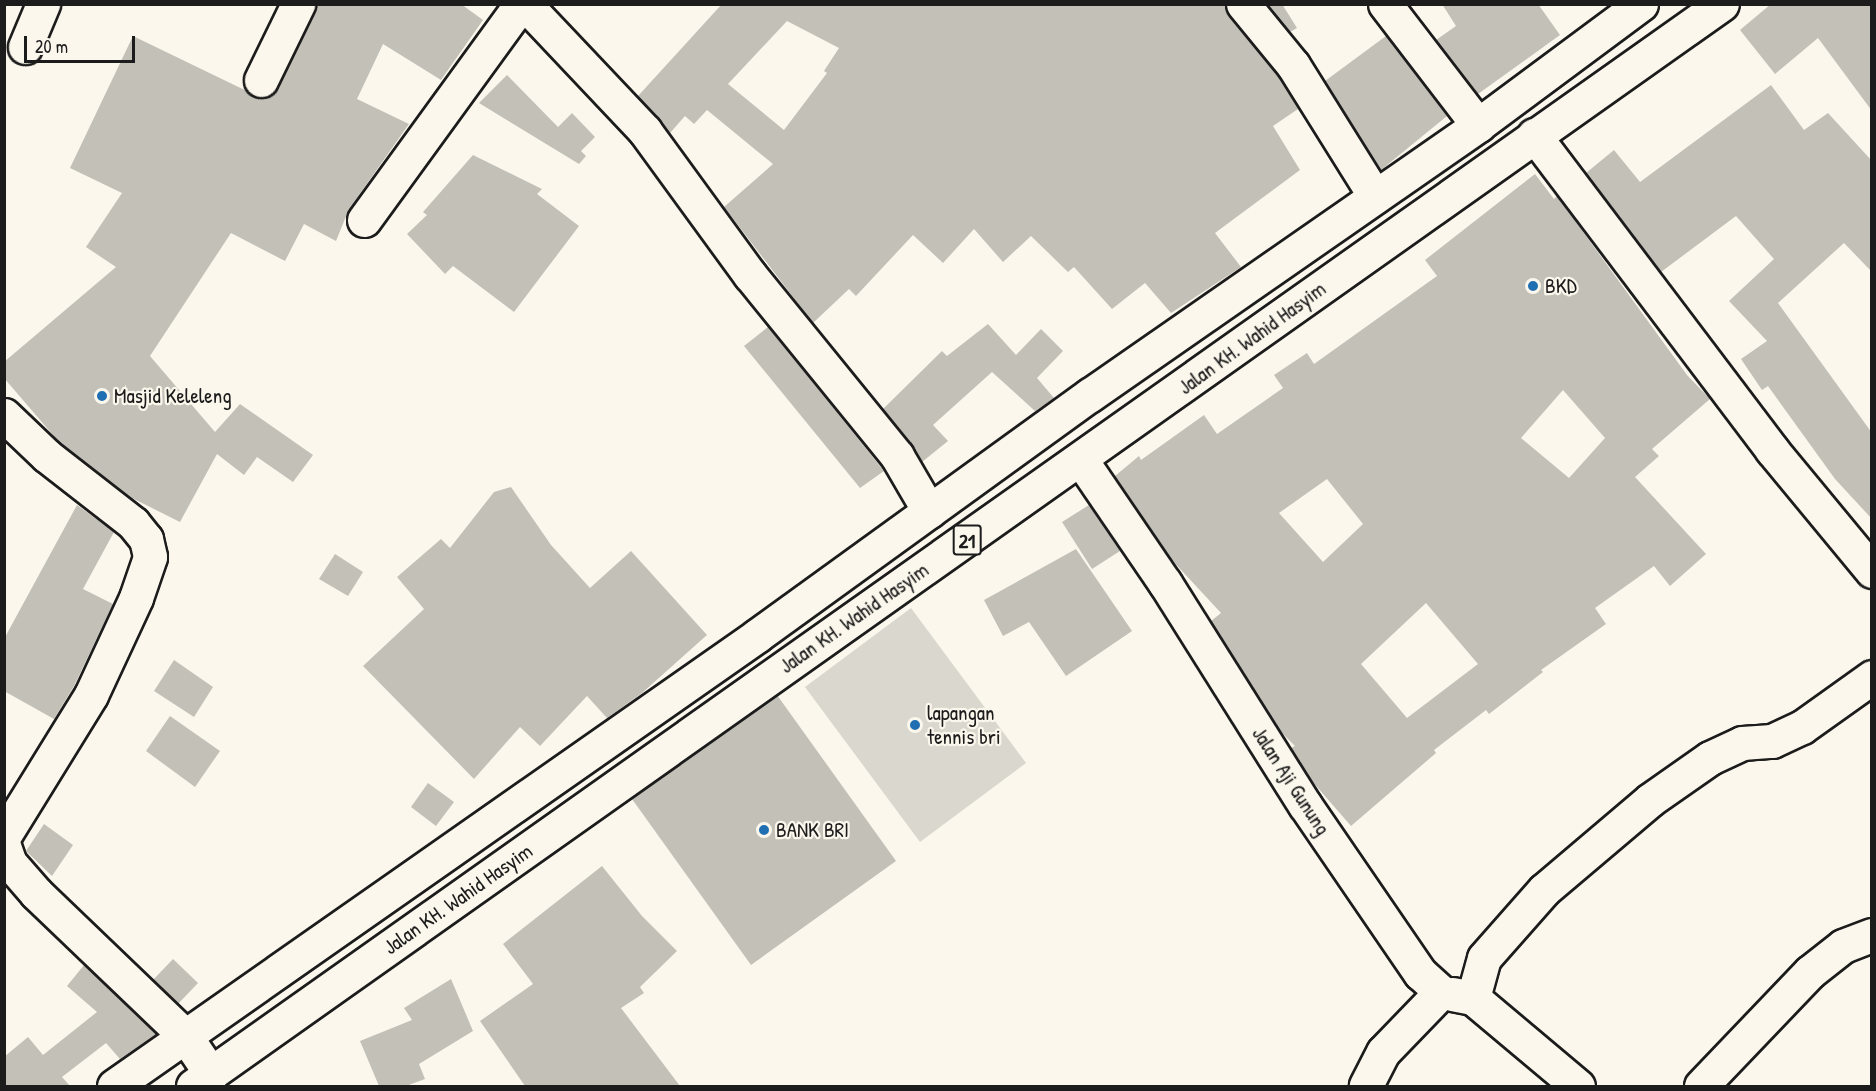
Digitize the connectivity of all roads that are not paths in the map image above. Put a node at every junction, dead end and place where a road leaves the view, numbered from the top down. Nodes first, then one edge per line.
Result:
1 (43, 4) edge
2 (298, 4) edge
3 (523, 4) edge
4 (1243, 4) edge
5 (1385, 4) edge
6 (1641, 4) edge
7 (1722, 4) edge
8 (25, 46) dead end
9 (261, 80) dead end
10 (1478, 125) junction
11 (1534, 135) junction
12 (1375, 196) junction
13 (364, 220) dead end
14 (4, 415) edge
15 (1081, 460) junction
16 (929, 511) junction
17 (1872, 571) edge
18 (758, 635) junction
19 (781, 669) junction
20 (1872, 677) edge
21 (4, 836) edge
22 (4, 846) edge
23 (1872, 935) edge
24 (1442, 992) junction
25 (1473, 998) junction
26 (186, 1037) junction
27 (202, 1080) edge
28 (114, 1086) edge
29 (1366, 1086) edge
30 (1578, 1086) edge
31 (1701, 1086) edge

1 - 8 main road
2 - 9 main road
3 - 13 main road
3 - 16 main road
4 - 12 main road
5 - 10 main road
6 - 10 main road, Jalan KH. Wahid Hasyim / 21
7 - 11 main road, Jalan KH. Wahid Hasyim / 21
10 - 12 main road, Jalan KH. Wahid Hasyim / 21
11 - 15 main road, Jalan KH. Wahid Hasyim / 21
11 - 17 main road
12 - 16 main road, Jalan KH. Wahid Hasyim / 21
14 - 21 main road
15 - 19 main road, Jalan KH. Wahid Hasyim / 21
15 - 24 main road, Jalan Aji Gunung
16 - 18 main road, Jalan KH. Wahid Hasyim / 21
18 - 19 main road
18 - 26 main road, Jalan KH. Wahid Hasyim / 21
19 - 27 main road, Jalan KH. Wahid Hasyim / 21
20 - 25 main road
22 - 26 main road
23 - 31 main road
24 - 25 main road
24 - 29 main road
25 - 30 main road
26 - 27 main road
26 - 28 main road, Jalan KH. Wahid Hasyim / 21

